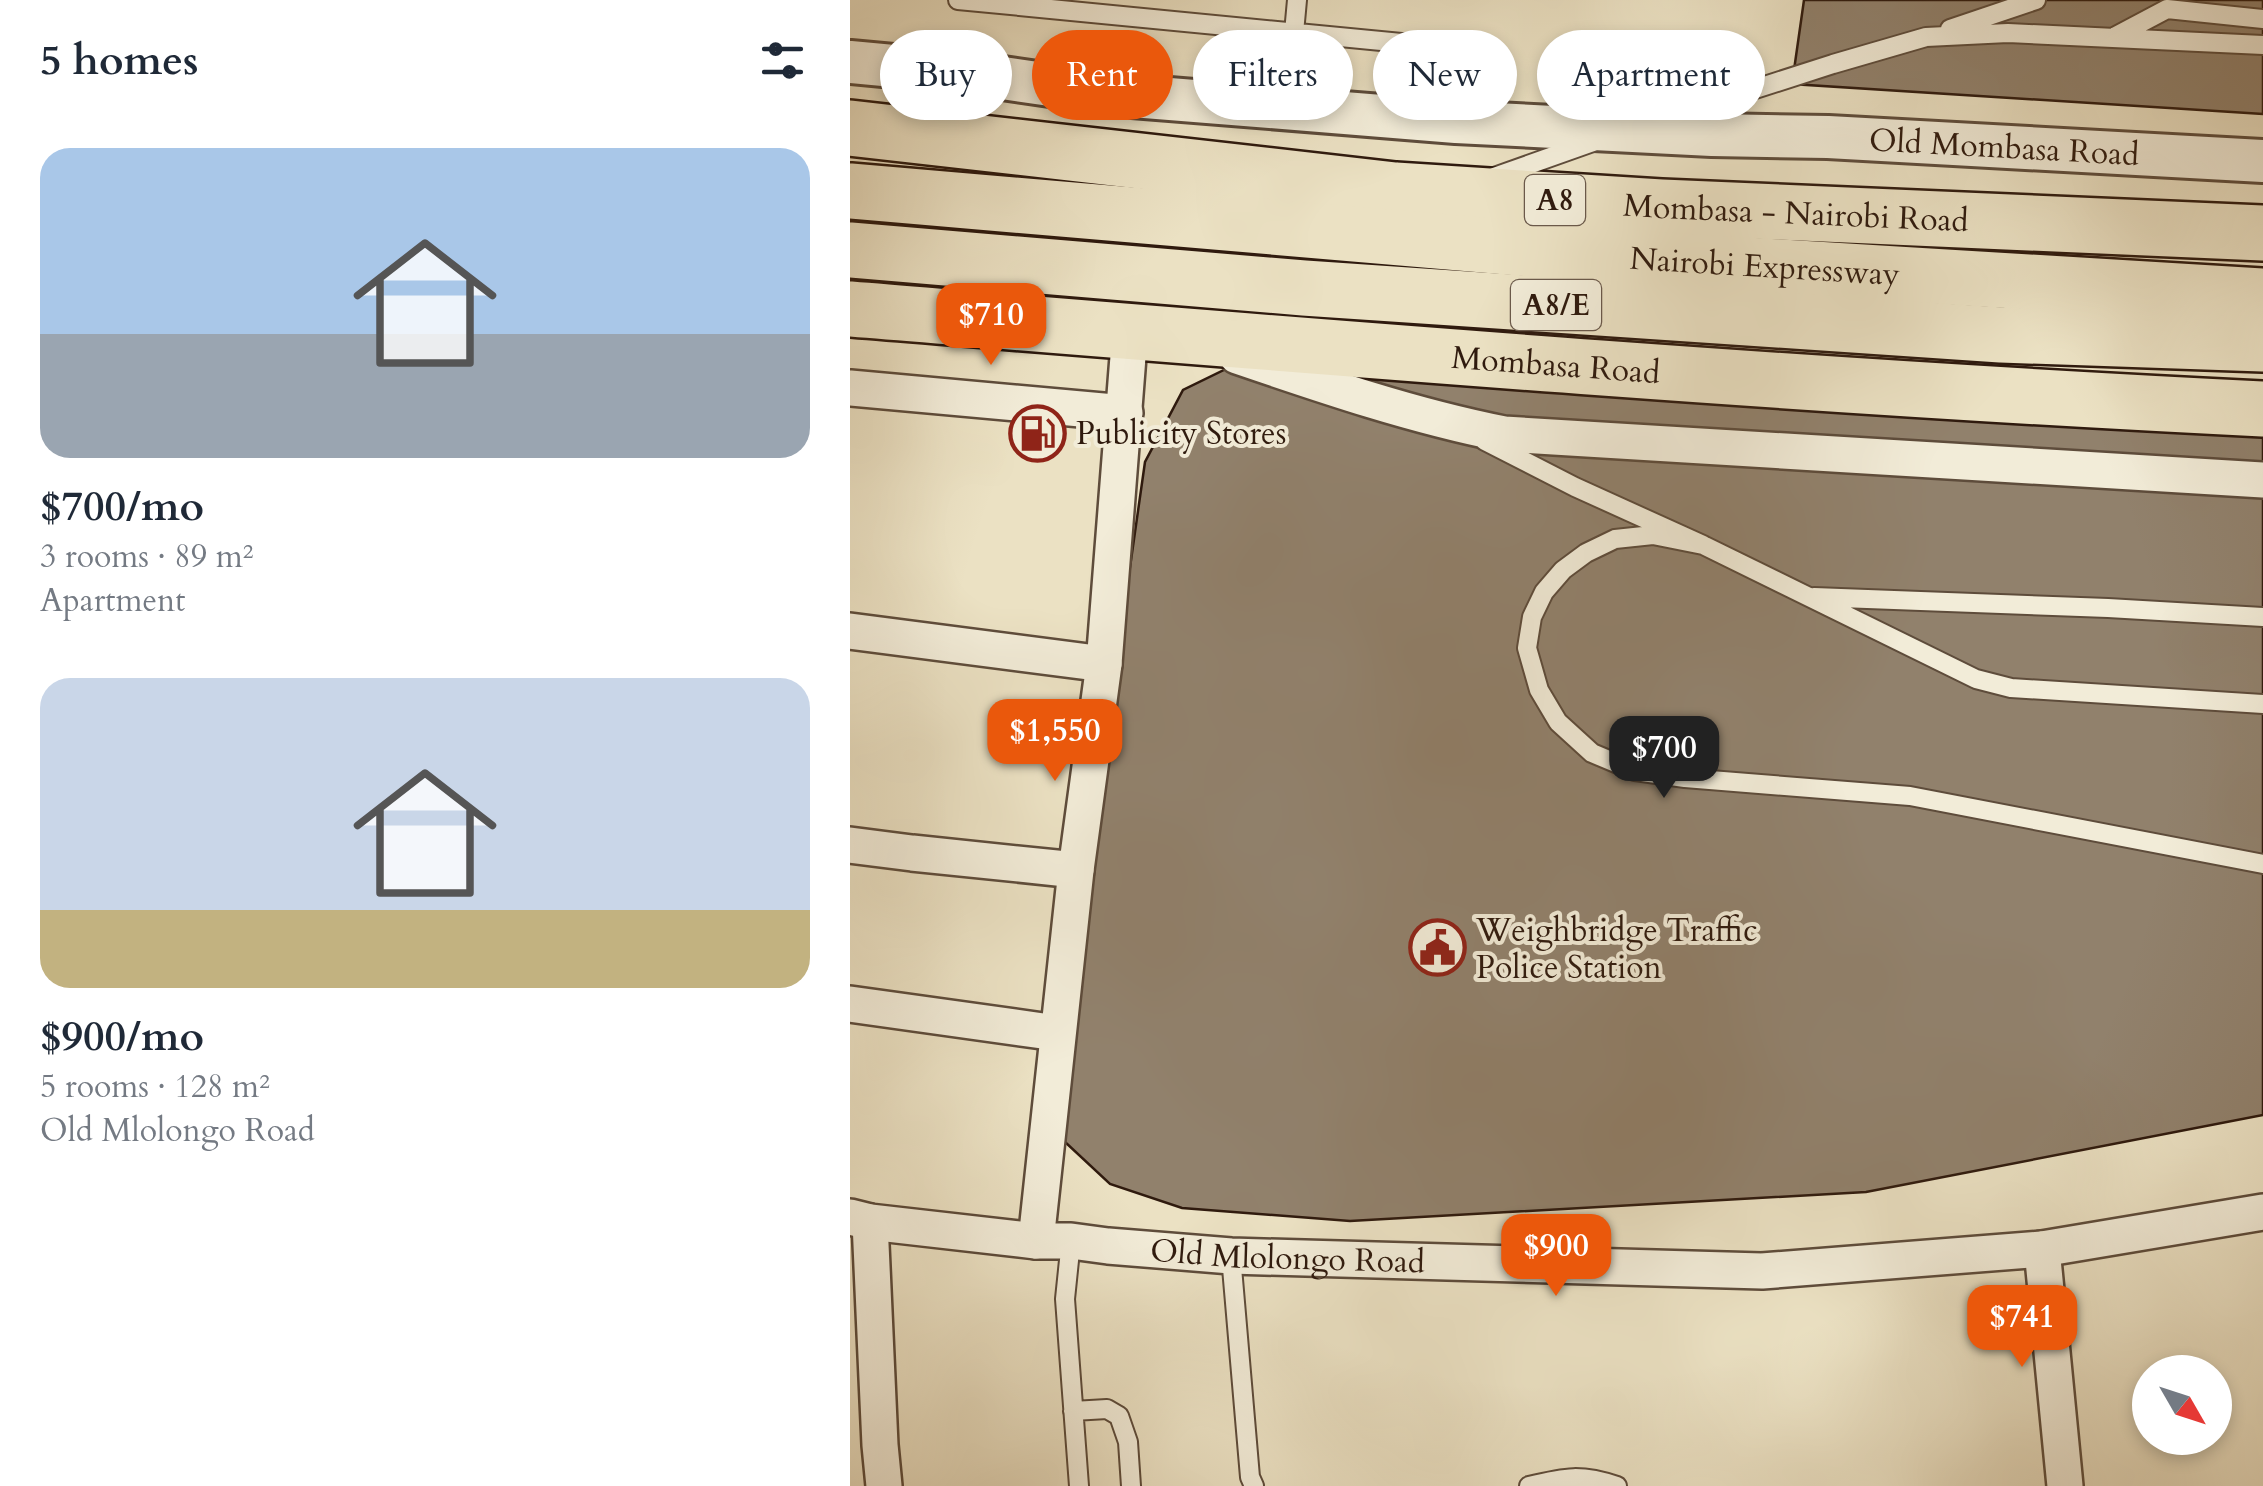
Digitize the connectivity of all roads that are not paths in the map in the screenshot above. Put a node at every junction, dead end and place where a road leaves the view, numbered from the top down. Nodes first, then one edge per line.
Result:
1 (958, 0) edge
2 (1297, 0) edge
3 (2036, 0) edge
4 (2263, 18) edge
5 (1254, 30) edge
6 (1294, 30) edge
7 (1926, 38) junction
8 (2113, 38) junction
9 (1353, 39) edge
10 (2263, 45) edge
11 (850, 62) edge
12 (1193, 102) edge
13 (1353, 115) edge
14 (1456, 122) junction
15 (850, 128) edge
16 (1628, 130) junction
17 (2263, 162) edge
18 (1395, 190) junction
19 (850, 192) edge
20 (2263, 233) edge
21 (850, 250) edge
22 (2263, 296) edge
23 (850, 309) edge
24 (1153, 334) junction
25 (2263, 344) edge
26 (850, 388) edge
27 (2263, 409) edge
28 (1125, 413) junction
29 (1451, 423) junction
30 (2263, 480) edge
31 (1704, 545) junction
32 (1808, 597) junction
33 (2263, 616) edge
34 (850, 631) edge
35 (1104, 664) junction
36 (2263, 704) edge
37 (850, 844) edge
38 (2263, 864) edge
39 (1076, 870) junction
40 (850, 1004) edge
41 (1057, 1033) junction
42 (2263, 1212) edge
43 (860, 1220) edge
44 (1054, 1241) junction
45 (2042, 1249) junction
46 (1232, 1256) junction
47 (1072, 1411) junction
48 (865, 1442) edge
49 (884, 1486) edge
50 (1079, 1486) edge
51 (1131, 1486) edge
52 (1254, 1486) edge
53 (1530, 1486) edge
54 (1617, 1486) edge
55 (2065, 1486) edge

1 - 5 lane
2 - 6 lane
3 - 7 lane
4 - 8 lane
7 - 8 lane
7 - 16 lane
8 - 10 lane
9 - 14 lane
11 - 12 street, Old Mombasa Road
13 - 14 street, Old Mombasa Road
14 - 16 street, Old Mombasa Road
15 - 18 highway, Mombasa - Nairobi Road / A8
16 - 17 street, Old Mombasa Road
16 - 18 lane
18 - 20 highway, Mombasa - Nairobi Road / A8
19 - 22 highway, Nairobi Expressway / A8/E
21 - 25 highway, Nairobi Expressway / A8/E
23 - 24 highway, Mombasa Road
24 - 27 highway, Mombasa Road
24 - 28 street
24 - 29 street
26 - 28 street
28 - 35 street
29 - 30 street
29 - 31 lane
31 - 32 lane
31 - 38 lane
32 - 33 lane
32 - 36 lane
34 - 35 street
35 - 39 street
37 - 39 street
39 - 41 street
40 - 41 street
41 - 44 street
42 - 45 street, Old Mlolongo Road
43 - 44 street, Old Mlolongo Road
43 - 48 street
44 - 46 street, Old Mlolongo Road
44 - 47 lane
45 - 46 street, Old Mlolongo Road
45 - 55 street
46 - 52 lane
47 - 50 lane
47 - 51 lane
48 - 49 street
53 - 54 lane

